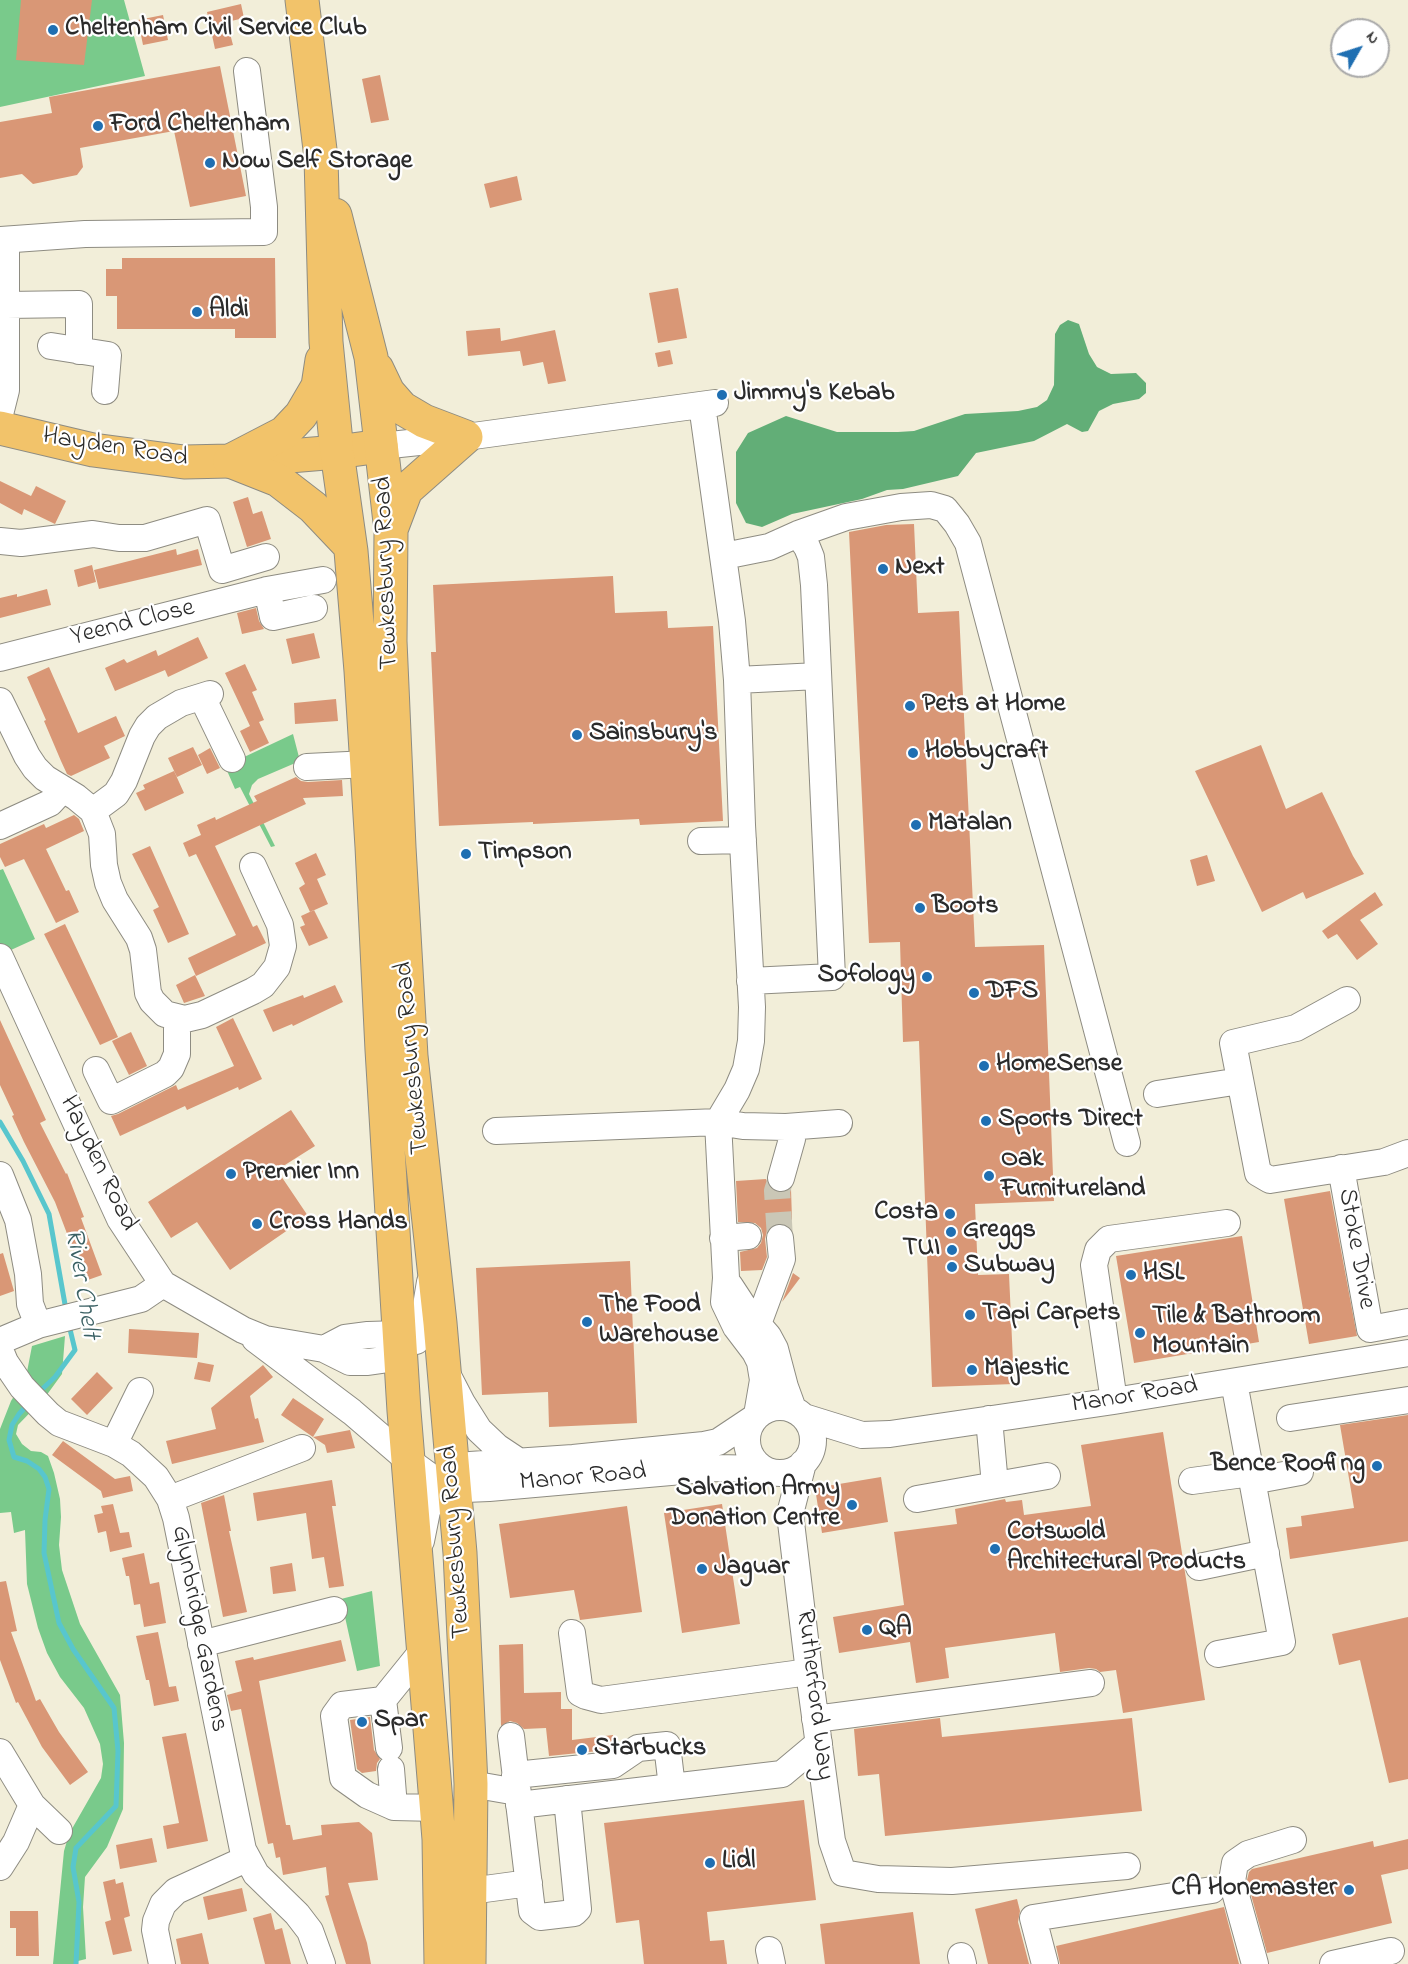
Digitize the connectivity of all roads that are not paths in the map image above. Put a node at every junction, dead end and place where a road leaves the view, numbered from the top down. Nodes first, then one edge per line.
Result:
1 (302, 0) edge
2 (247, 71) dead end
3 (321, 158) junction
4 (3, 240) edge
5 (345, 254) junction
6 (6, 304) junction
7 (326, 342) junction
8 (51, 346) dead end
9 (80, 351) junction
10 (371, 357) junction
11 (105, 391) dead end
12 (0, 414) edge
13 (0, 428) edge
14 (466, 437) junction
15 (381, 446) junction
16 (337, 452) junction
17 (230, 461) junction
18 (391, 531) junction
19 (798, 534) junction
20 (0, 540) edge
21 (350, 546) junction
22 (724, 556) junction
23 (266, 557) dead end
24 (323, 580) dead end
25 (267, 590) junction
26 (314, 608) dead end
27 (0, 658) edge
28 (362, 671) junction
29 (818, 676) junction
30 (737, 680) junction
31 (0, 701) edge
32 (232, 759) dead end
33 (368, 764) junction
34 (307, 767) dead end
35 (62, 790) junction
36 (93, 811) junction
37 (0, 826) edge
38 (743, 840) junction
39 (701, 841) dead end
40 (253, 866) dead end
41 (0, 957) edge
42 (750, 981) junction
43 (1347, 1000) dead end
44 (177, 1018) junction
45 (96, 1071) dead end
46 (1240, 1082) junction
47 (1157, 1094) dead end
48 (718, 1122) junction
49 (839, 1123) dead end
50 (786, 1127) junction
51 (496, 1131) dead end
52 (1127, 1143) dead end
53 (1408, 1153) edge
54 (1341, 1168) junction
55 (0, 1175) edge
56 (781, 1178) tunnel mouth
57 (1227, 1222) dead end
58 (780, 1238) tunnel mouth
59 (434, 1258) junction
60 (726, 1278) junction
61 (163, 1284) junction
62 (1408, 1322) edge
63 (44, 1324) junction
64 (758, 1324) junction
65 (243, 1330) junction
66 (403, 1340) junction
67 (0, 1341) edge
68 (324, 1349) junction
69 (0, 1350) edge
70 (1408, 1353) edge
71 (444, 1369) junction
72 (1234, 1382) junction
73 (140, 1391) dead end
74 (1408, 1400) edge
75 (1114, 1401) junction
76 (341, 1405) junction
77 (798, 1413) junction
78 (756, 1417) junction
79 (1290, 1418) dead end
80 (989, 1419) junction
81 (862, 1435) junction
82 (114, 1444) junction
83 (302, 1448) dead end
84 (409, 1461) junction
85 (518, 1461) junction
86 (805, 1461) junction
87 (764, 1469) junction
88 (1300, 1472) dead end
89 (1047, 1476) dead end
90 (1252, 1477) junction
91 (1192, 1481) dead end
92 (450, 1482) junction
93 (995, 1485) junction
94 (170, 1499) junction
95 (917, 1499) dead end
96 (790, 1514) junction
97 (1266, 1553) junction
98 (418, 1559) junction
99 (1199, 1567) dead end
100 (334, 1610) dead end
101 (572, 1633) dead end
102 (201, 1644) junction
103 (425, 1648) junction
104 (1218, 1654) dead end
105 (809, 1672) junction
106 (1091, 1683) dead end
107 (383, 1700) junction
108 (817, 1731) junction
109 (511, 1736) dead end
110 (0, 1752) edge
111 (471, 1784) junction
112 (672, 1787) junction
113 (517, 1791) junction
114 (567, 1799) junction
115 (32, 1805) junction
116 (394, 1807) junction
117 (437, 1808) junction
118 (59, 1831) dead end
119 (1293, 1840) dead end
120 (246, 1859) junction
121 (1127, 1866) dead end
122 (0, 1867) edge
123 (529, 1883) junction
124 (1212, 1890) dead end
125 (470, 1891) junction
126 (1391, 1952) dead end
127 (162, 1964) edge
128 (322, 1964) edge
129 (441, 1964) edge
130 (469, 1964) edge
131 (1045, 1964) edge
132 (1255, 1964) edge
133 (1334, 1964) edge

1 - 3 main road, Tewkesbury Road
2 - 4 street
3 - 5 main road, Tewkesbury Road
3 - 7 main road, Tewkesbury Road
4 - 6 street
5 - 10 main road, Tewkesbury Road
5 - 16 main road
6 - 9 street
6 - 12 street
7 - 16 main road, Tewkesbury Road
7 - 17 main road
8 - 9 street
9 - 11 street
10 - 14 main road
10 - 15 main road, Tewkesbury Road
13 - 17 main road, Hayden Road
14 - 15 street
14 - 18 main road
14 - 22 street
15 - 16 main road, Hayden Road
15 - 18 main road, Tewkesbury Road
15 - 28 main road
16 - 17 main road, Hayden Road
16 - 21 main road, Tewkesbury Road
17 - 21 main road
18 - 59 main road, Tewkesbury Road
19 - 22 street
19 - 29 street
19 - 52 street
20 - 23 street
21 - 28 main road, Tewkesbury Road
22 - 30 street
24 - 25 street, Yeend Close
25 - 26 street
25 - 27 street, Yeend Close
28 - 33 main road, Tewkesbury Road
29 - 30 street
29 - 42 street
30 - 38 street
31 - 35 street
32 - 36 street
33 - 34 street
33 - 66 main road, Tewkesbury Road
35 - 36 street
35 - 37 street
36 - 44 street
38 - 39 street
38 - 42 street
40 - 44 street
41 - 61 street, Hayden Road
42 - 48 street
43 - 46 street
44 - 45 street
46 - 47 street
46 - 54 street
48 - 50 street
48 - 51 street
48 - 60 street
49 - 50 street
50 - 56 street
53 - 54 street
54 - 62 street, Stoke Drive
55 - 63 street
57 - 75 street
58 - 64 street
59 - 66 street
59 - 71 main road, Tewkesbury Road
60 - 64 street
60 - 78 street
61 - 63 street
61 - 65 street, Hayden Road
63 - 67 street
64 - 77 street
65 - 68 street, Hayden Road
65 - 76 street, Hayden Road
66 - 68 street
66 - 71 street
66 - 84 main road, Tewkesbury Road
68 - 76 street
69 - 82 street, Glynbridge Gardens
70 - 72 street, Manor Road
71 - 85 street
71 - 92 main road, Tewkesbury Road
72 - 75 street, Manor Road
72 - 90 street
73 - 82 street
74 - 79 street
75 - 80 street, Manor Road
76 - 84 street, Hayden Road
77 - 78 street
77 - 81 street, Manor Road
77 - 86 street
78 - 85 street, Manor Road
78 - 87 street
80 - 81 street, Manor Road
80 - 93 street
81 - 86 street, Manor Road
82 - 94 street, Glynbridge Gardens
83 - 94 street
84 - 92 street
84 - 98 main road, Tewkesbury Road
85 - 92 street, Manor Road
86 - 87 street
86 - 96 street, Rutherford Way
87 - 92 street, Manor Road
87 - 96 street, Rutherford Way
88 - 90 street
89 - 93 street
90 - 91 street
90 - 97 street
92 - 98 street
92 - 111 main road, Tewkesbury Road
93 - 95 street
94 - 102 street, Glynbridge Gardens
96 - 105 street, Rutherford Way
97 - 99 street
97 - 104 street
98 - 103 main road, Tewkesbury Road
100 - 102 street
101 - 105 street
102 - 120 street, Glynbridge Gardens
103 - 107 street
103 - 117 main road, Tewkesbury Road
105 - 108 street, Rutherford Way
106 - 108 street
107 - 116 street
107 - 116 street
108 - 112 street
108 - 121 street, Rutherford Way
109 - 113 street
110 - 115 street
111 - 113 street
111 - 125 main road, Tewkesbury Road
112 - 113 street
112 - 114 street
113 - 114 street
113 - 123 street
114 - 123 street
115 - 118 street
115 - 122 street
116 - 117 street
117 - 129 main road, Tewkesbury Road
119 - 132 street
120 - 127 street
120 - 128 street, Glynbridge Gardens
123 - 125 street
124 - 131 street
125 - 130 main road, Tewkesbury Road
126 - 133 street

